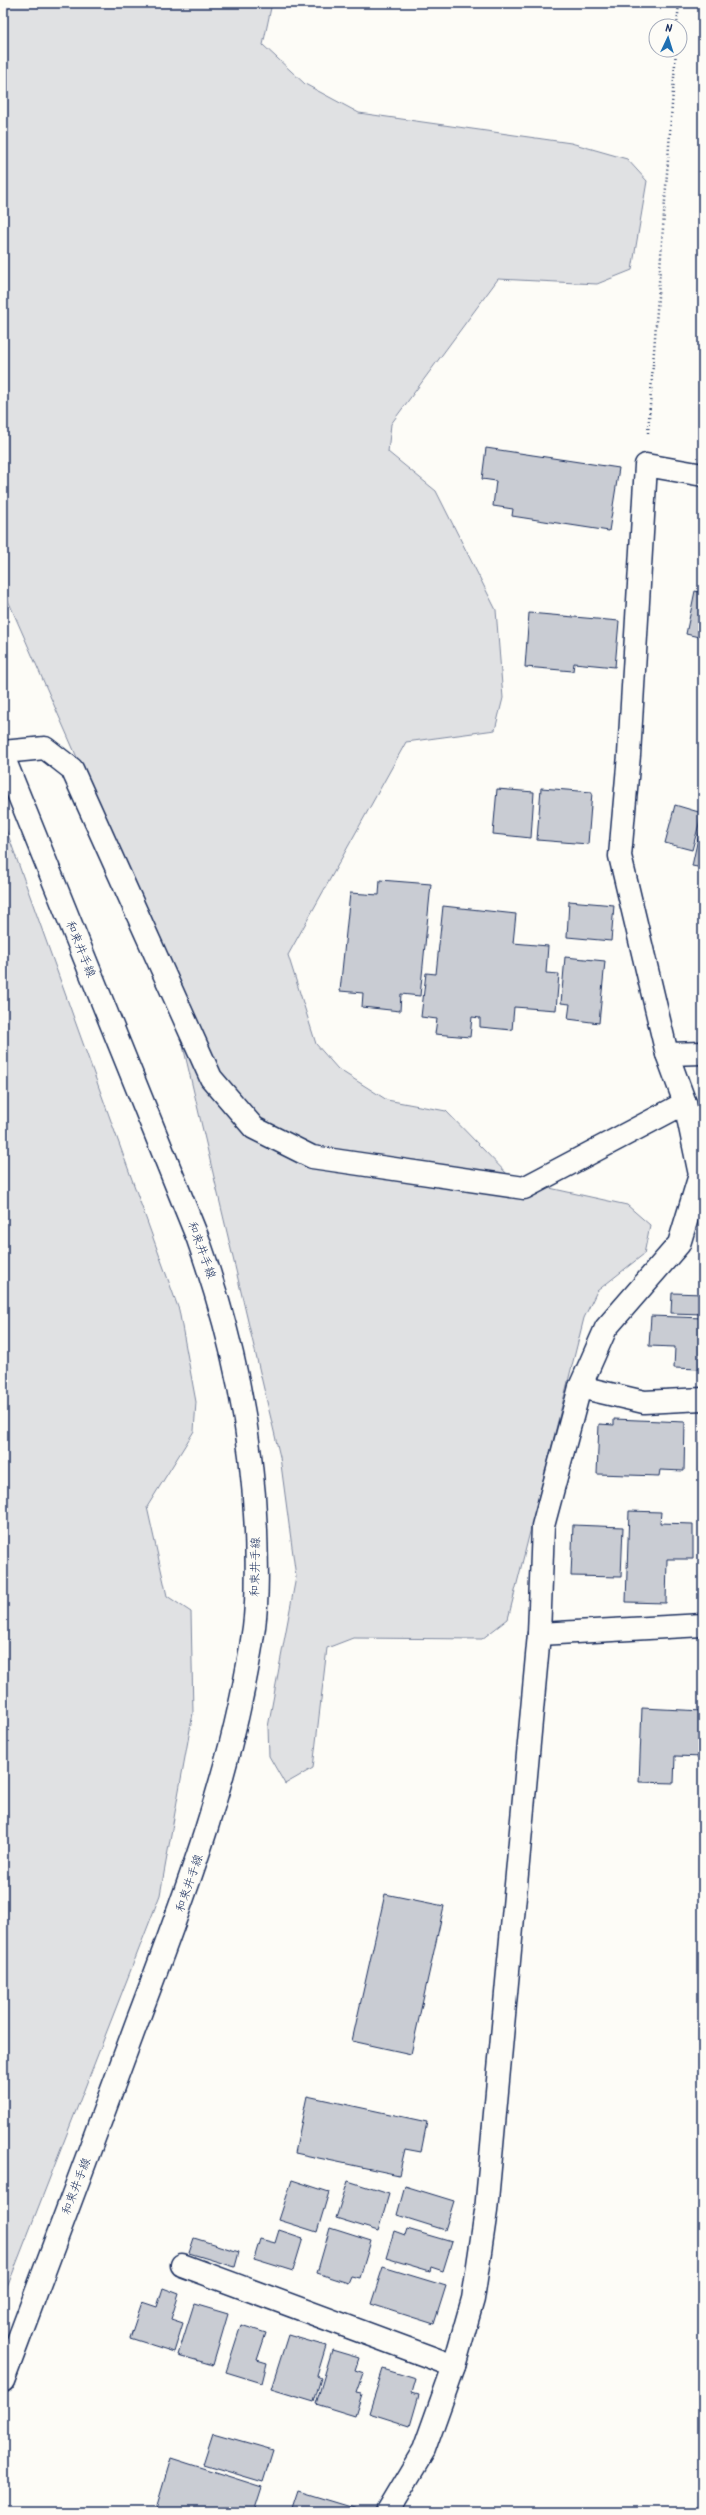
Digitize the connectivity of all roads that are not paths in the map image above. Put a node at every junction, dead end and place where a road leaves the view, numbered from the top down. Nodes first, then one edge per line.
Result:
1 (703, 476) edge
2 (3, 752) edge
3 (3, 756) edge
4 (703, 1053) edge
5 (667, 1054) junction
6 (685, 1103) junction
7 (580, 1387) junction
8 (703, 1399) edge
9 (703, 1625) edge
10 (539, 1634) junction
11 (182, 2265) dead end
12 (454, 2366) junction
13 (3, 2381) edge
14 (387, 2512) edge

1 - 5 street
2 - 6 street
3 - 13 street, 和束井手線
4 - 5 street
5 - 6 street
6 - 7 street
7 - 8 street
7 - 10 street
9 - 10 street
10 - 12 street
11 - 12 street
12 - 14 street

